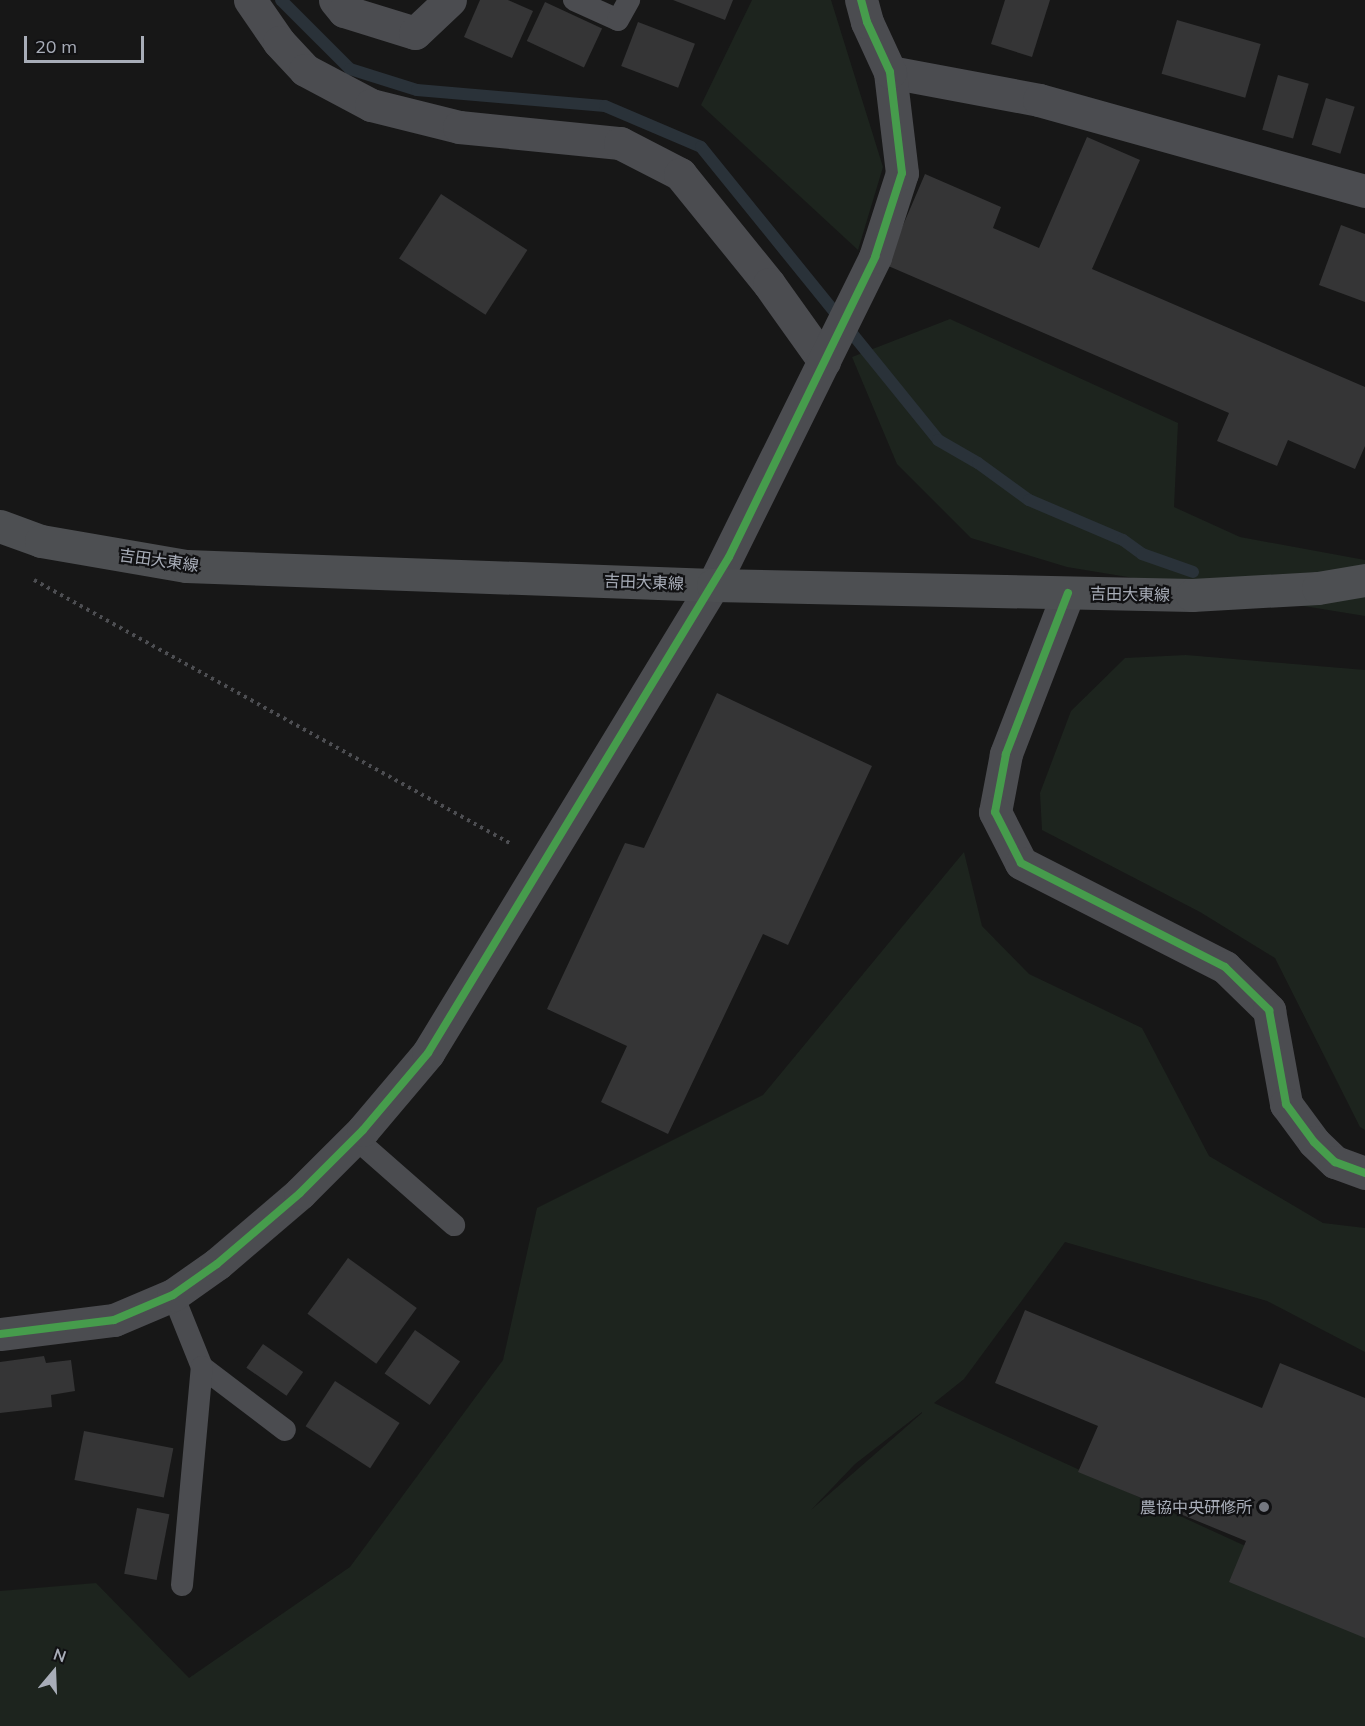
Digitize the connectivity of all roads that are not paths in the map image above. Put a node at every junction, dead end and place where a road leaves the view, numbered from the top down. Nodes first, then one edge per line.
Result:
1 (250, 0) edge
2 (335, 0) edge
3 (450, 0) edge
4 (574, 0) edge
5 (628, 0) edge
6 (861, 0) edge
7 (890, 72) junction
8 (1365, 191) edge
9 (827, 354) junction
10 (0, 526) edge
11 (1365, 580) edge
12 (713, 585) junction
13 (1068, 593) junction
14 (355, 1138) junction
15 (1365, 1173) edge
16 (454, 1225) dead end
17 (173, 1295) junction
18 (0, 1334) edge
19 (202, 1366) junction
20 (285, 1430) dead end
21 (182, 1584) dead end

1 - 9 street
2 - 3 street
4 - 5 lane
6 - 7 street
7 - 8 street
7 - 9 street
9 - 12 street
10 - 12 main road, 吉田大東線
11 - 13 main road, 吉田大東線
12 - 13 main road, 吉田大東線
12 - 14 street
13 - 15 street
14 - 16 lane
14 - 17 street
17 - 18 street
17 - 19 lane
19 - 20 lane
19 - 21 lane

